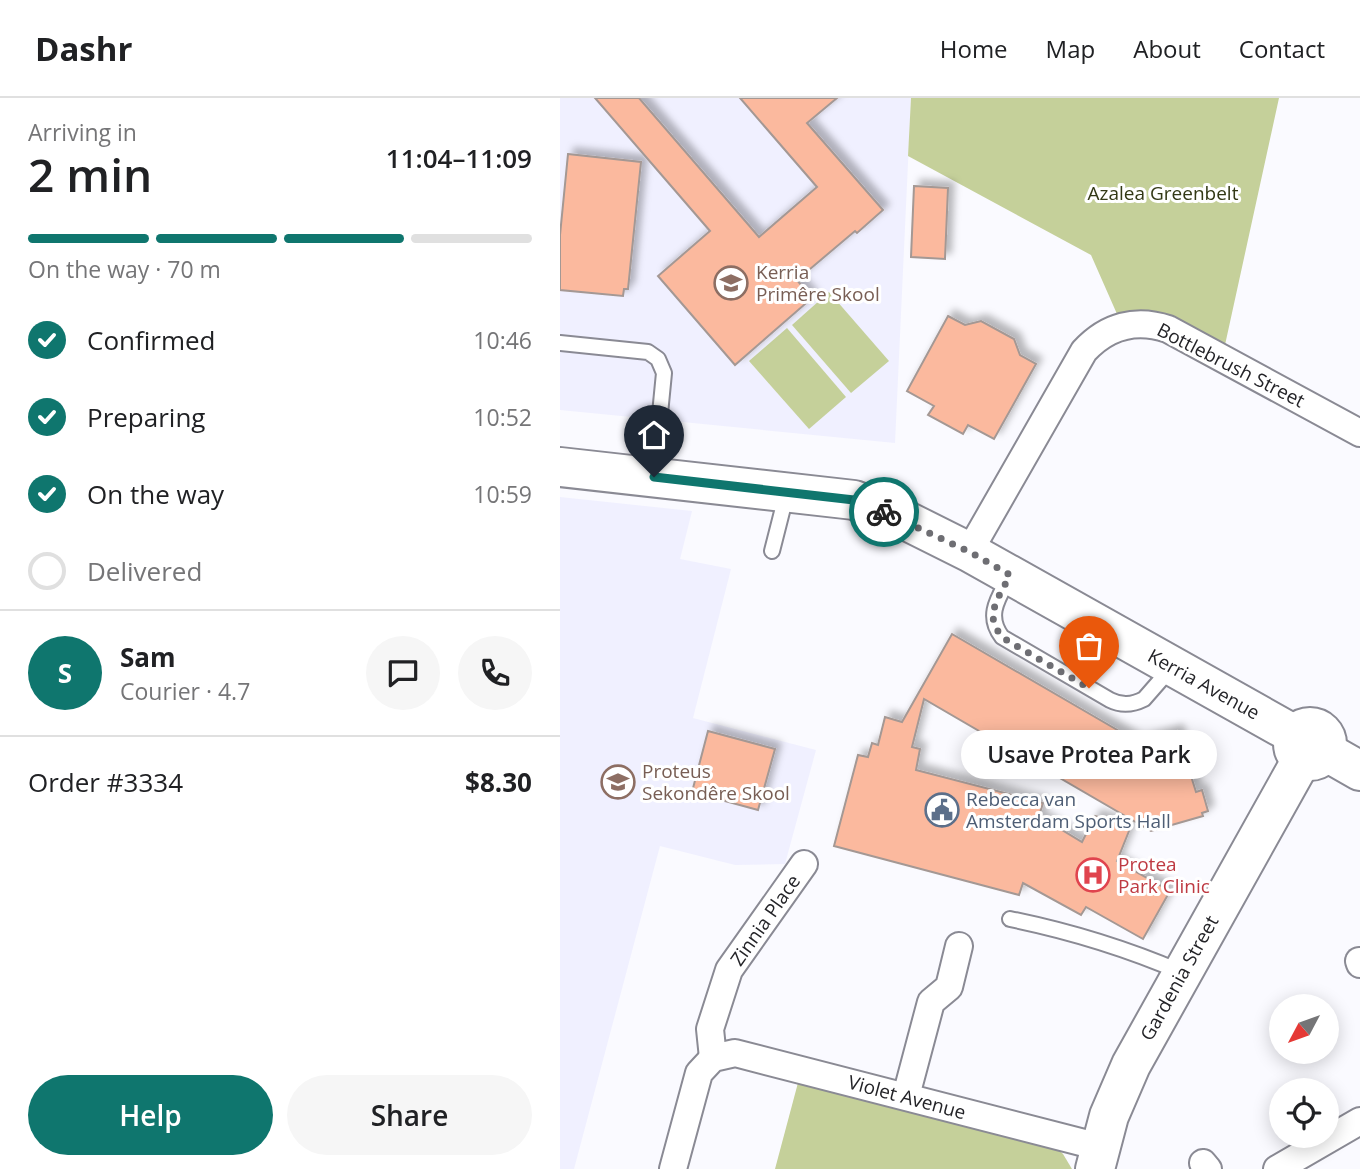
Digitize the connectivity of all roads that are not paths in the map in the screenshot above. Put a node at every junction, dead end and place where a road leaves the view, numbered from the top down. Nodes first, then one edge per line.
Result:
1 (560, 343) edge
2 (1360, 433) edge
3 (560, 467) edge
4 (654, 477) junction
5 (788, 491) junction
6 (772, 551) dead end
7 (970, 552) junction
8 (1010, 575) junction
9 (1173, 666) junction
10 (1308, 748) junction
11 (1360, 771) edge
12 (804, 864) dead end
13 (1010, 919) dead end
14 (959, 946) dead end
15 (1182, 973) junction
16 (713, 1058) junction
17 (906, 1096) junction
18 (1360, 1121) edge
19 (1098, 1158) edge
20 (673, 1169) edge
21 (1277, 1169) edge

1 - 4 lane
2 - 7 street, Bottlebrush Street
3 - 4 street, Kerria Avenue
4 - 5 street, Kerria Avenue
5 - 6 lane
5 - 7 street, Kerria Avenue
7 - 8 street, Kerria Avenue
8 - 9 street, Kerria Avenue
8 - 9 lane
9 - 10 street, Kerria Avenue
10 - 11 street, Kerria Avenue
10 - 15 street, Gardenia Street
12 - 16 street, Zinnia Place
13 - 15 lane
14 - 17 street
15 - 19 street, Gardenia Street
16 - 17 street, Violet Avenue
16 - 20 street
17 - 19 street, Violet Avenue
18 - 21 street

